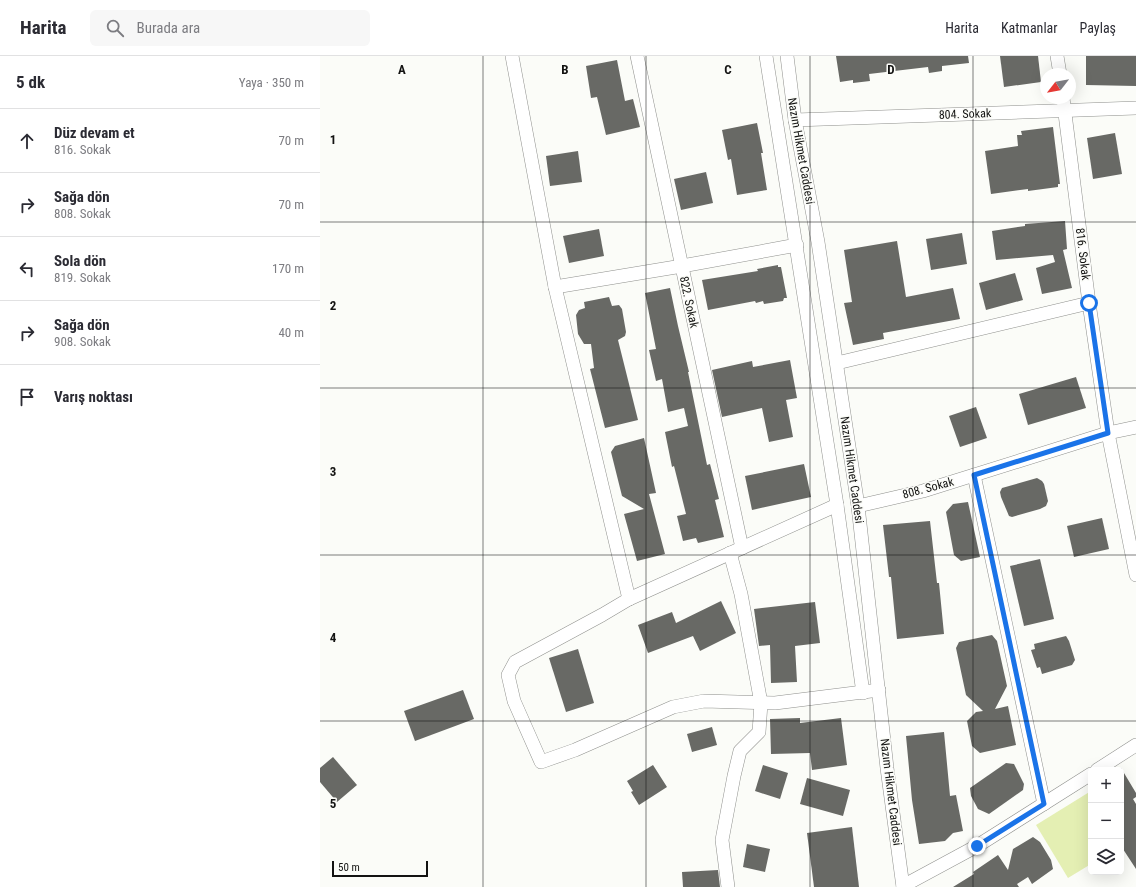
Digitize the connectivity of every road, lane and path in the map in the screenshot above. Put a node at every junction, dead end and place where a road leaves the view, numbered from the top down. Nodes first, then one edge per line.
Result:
1 (512, 56) edge
2 (637, 56) edge
3 (766, 56) edge
4 (787, 56) edge
5 (1057, 56) edge
6 (1059, 68) edge
7 (1064, 104) edge
8 (1136, 108) edge
9 (795, 120) junction
10 (797, 246) junction
11 (682, 266) junction
12 (555, 287) junction
13 (1089, 303) junction
14 (836, 363) junction
15 (1136, 427) edge
16 (1108, 433) junction
17 (974, 475) junction
18 (837, 505) junction
19 (858, 506) junction
20 (736, 550) junction
21 (1136, 574) edge
22 (629, 599) junction
23 (879, 690) junction
24 (863, 693) junction
25 (761, 703) junction
26 (1136, 745) edge
27 (1102, 767) edge
28 (1088, 776) edge
29 (1044, 804) junction
30 (728, 887) edge
31 (903, 887) edge

1 - 12 street
2 - 11 street, 822. Sokak
3 - 10 street, Nazım Hikmet Caddesi
4 - 9 street, Nazım Hikmet Caddesi
5 - 6 street
7 - 8 street, 804. Sokak
7 - 9 street, 804. Sokak
7 - 13 street, 816. Sokak
9 - 14 street, Nazım Hikmet Caddesi
10 - 11 street
10 - 18 street, Nazım Hikmet Caddesi
11 - 12 street
11 - 20 street, 822. Sokak
12 - 22 street
13 - 14 street
13 - 16 street, 816. Sokak
14 - 19 street, Nazım Hikmet Caddesi
15 - 16 street, 808. Sokak
16 - 17 street, 808. Sokak
16 - 21 street, 816. Sokak
17 - 19 street, 808. Sokak
17 - 29 street
18 - 20 street
18 - 24 street, Nazım Hikmet Caddesi
19 - 23 street, Nazım Hikmet Caddesi
20 - 22 street
20 - 25 street, 822. Sokak
22 - 25 street
23 - 24 street
23 - 31 street, Nazım Hikmet Caddesi
24 - 25 street
25 - 30 street, 822. Sokak
26 - 27 street
28 - 29 street
29 - 31 street

